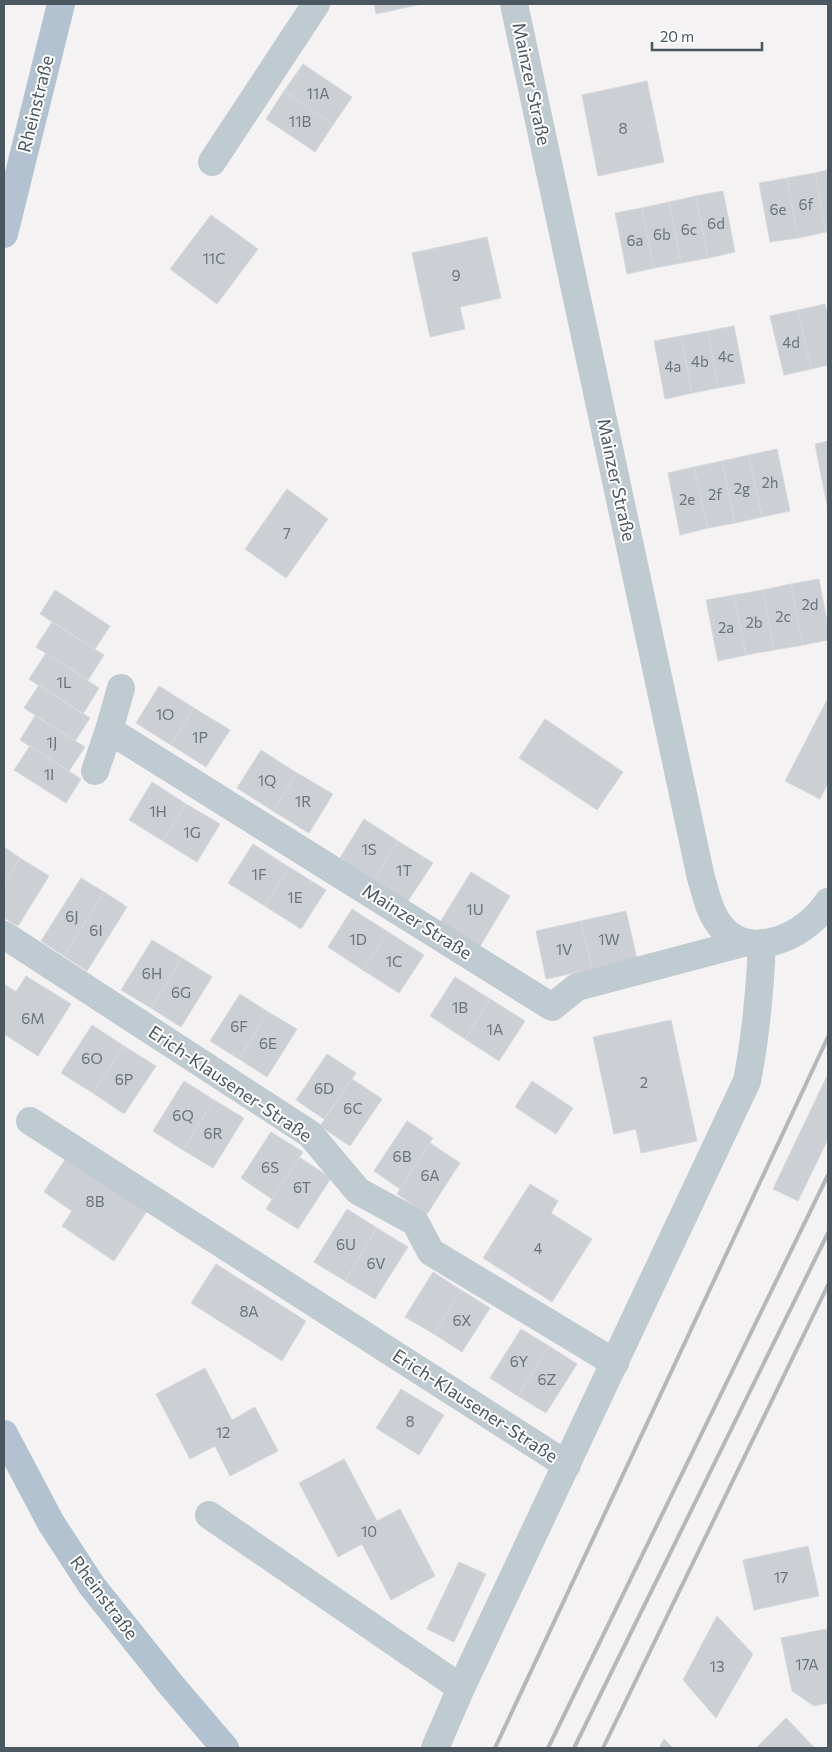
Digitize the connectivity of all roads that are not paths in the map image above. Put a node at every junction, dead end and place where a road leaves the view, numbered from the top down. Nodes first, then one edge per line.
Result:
1 (61, 4) edge
2 (316, 4) edge
3 (514, 4) edge
4 (212, 162) dead end
5 (4, 234) edge
6 (121, 688) dead end
7 (110, 730) junction
8 (95, 771) dead end
9 (828, 902) edge
10 (4, 935) edge
11 (753, 943) junction
12 (30, 1121) dead end
13 (615, 1363) junction
14 (4, 1434) edge
15 (567, 1465) junction
16 (209, 1515) dead end
17 (461, 1688) junction
18 (226, 1748) edge
19 (435, 1748) edge

1 - 5 main road, Rheinstraße
2 - 4 street
3 - 11 street, Mainzer Straße
6 - 7 street
7 - 8 street
7 - 11 street, Mainzer Straße
9 - 11 street
10 - 13 street, Erich-Klausener-Straße
11 - 13 street, Erich-Klausener-Straße
12 - 15 street, Erich-Klausener-Straße
13 - 15 street, Erich-Klausener-Straße
14 - 18 main road, Rheinstraße
15 - 17 street, Erich-Klausener-Straße
16 - 17 street
17 - 19 street, Erich-Klausener-Straße

